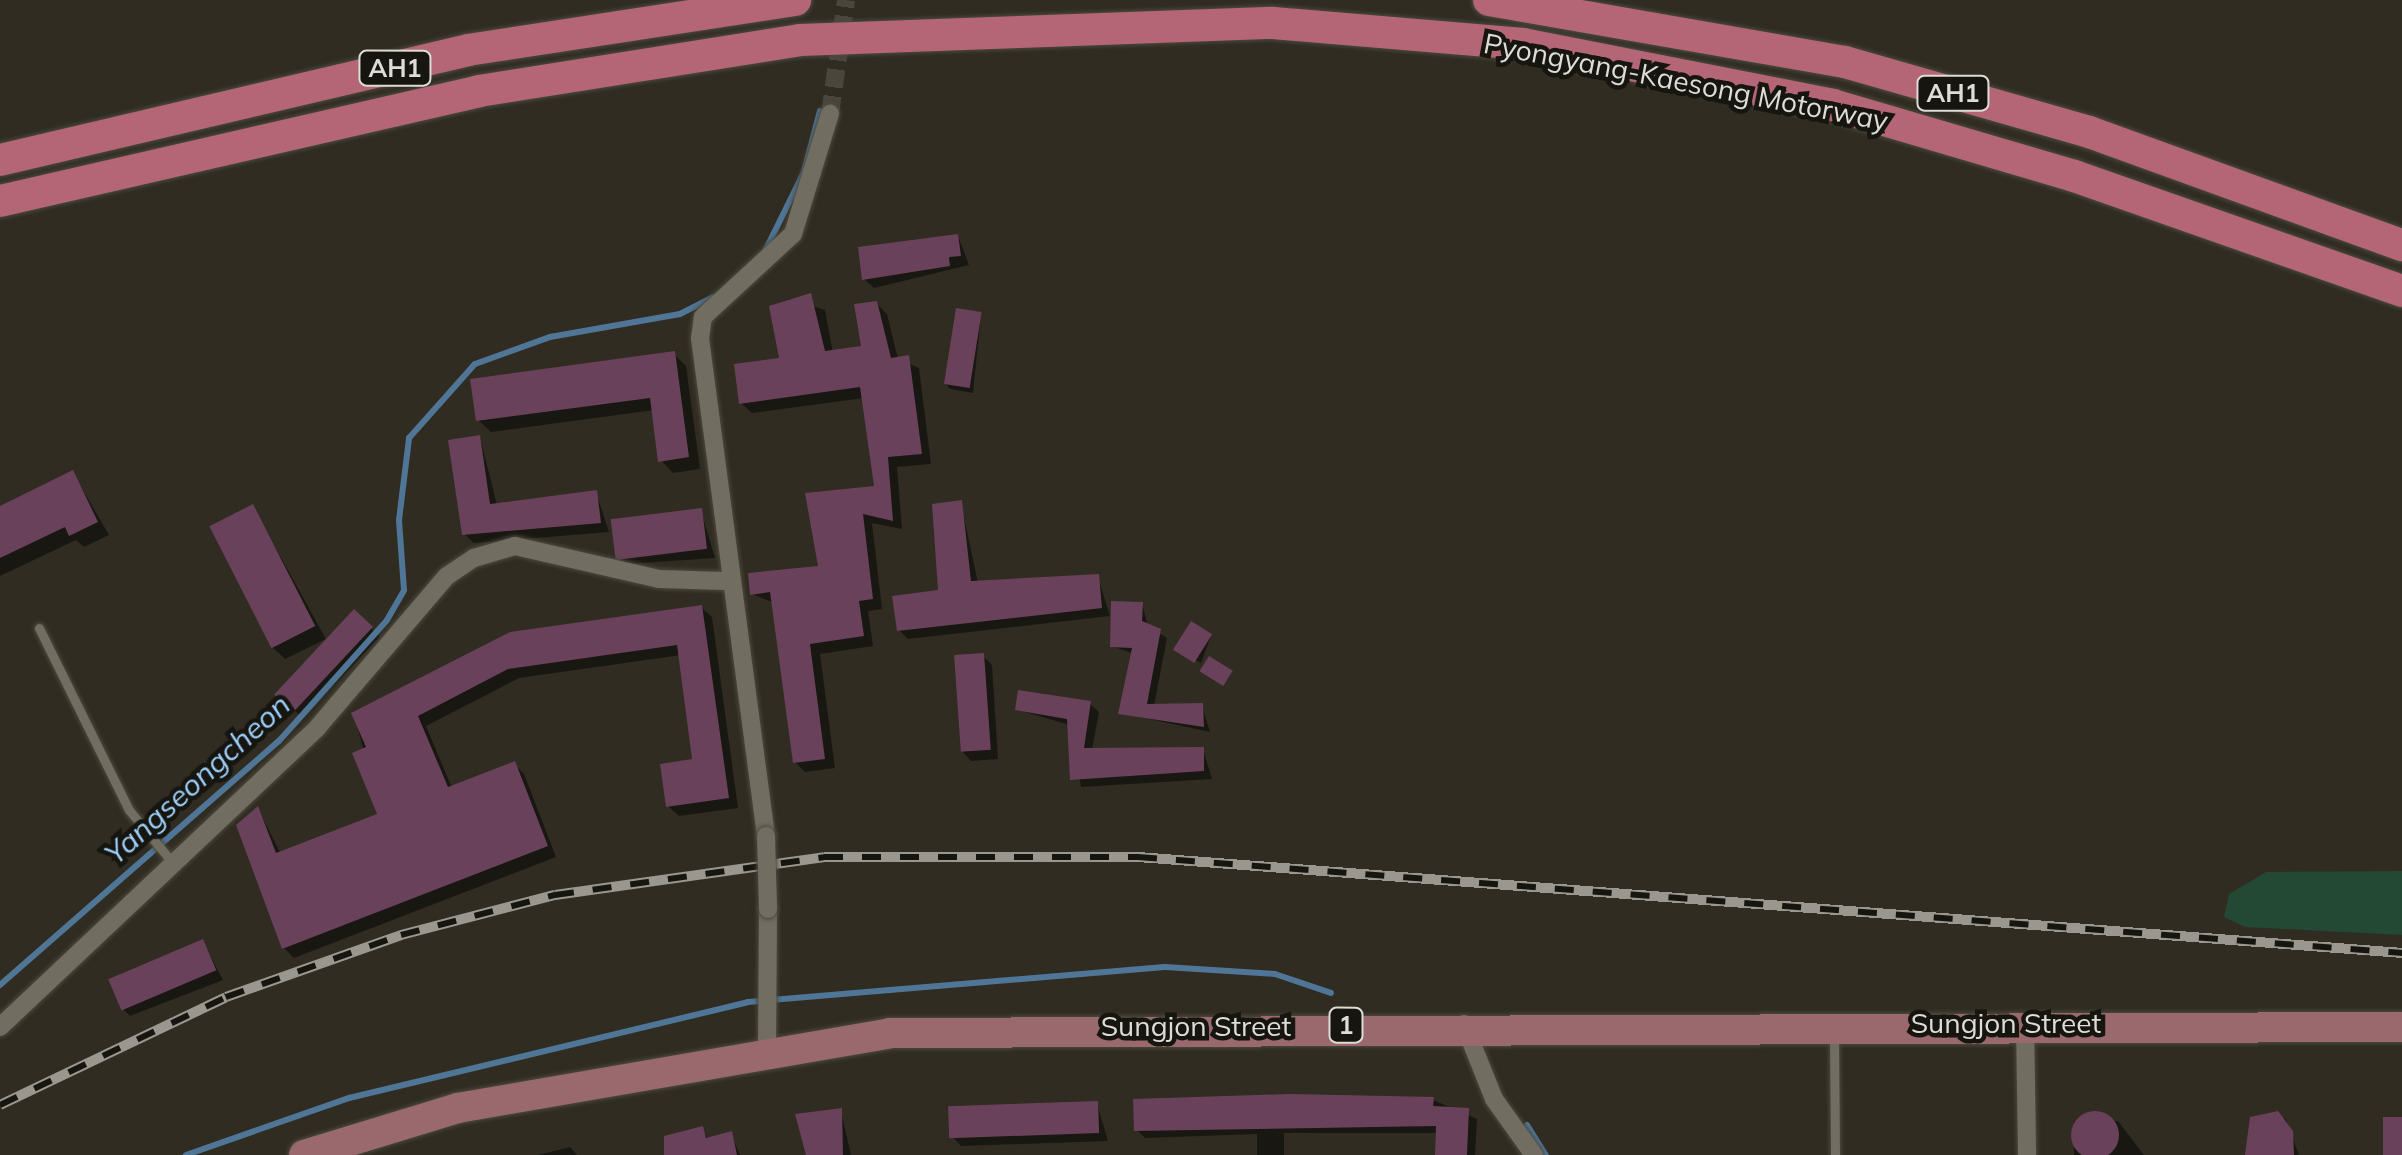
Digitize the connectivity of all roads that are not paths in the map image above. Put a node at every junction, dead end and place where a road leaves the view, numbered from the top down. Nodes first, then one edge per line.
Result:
1 (795, 0) edge
2 (1490, 0) edge
3 (830, 114) tunnel mouth
4 (0, 160) edge
5 (0, 201) edge
6 (2402, 246) edge
7 (2402, 291) edge
8 (725, 581) junction
9 (39, 628) dead end
10 (171, 862) junction
11 (2025, 1023) junction
12 (1464, 1024) junction
13 (1834, 1024) junction
14 (0, 1027) edge
15 (2402, 1027) edge
16 (767, 1051) junction
17 (304, 1155) edge
18 (1534, 1155) edge
19 (1835, 1155) edge
20 (2027, 1155) edge

1 - 4 highway, AH1
2 - 6 highway, Pyongyang-Kaesong Motorway / AH1
3 - 8 street
5 - 7 highway, Pyongyang-Kaesong Motorway / AH1
8 - 10 street
8 - 16 street, bridge
9 - 10 lane
10 - 14 street
11 - 13 main road, Sungjon Street / 1
11 - 15 main road, Sungjon Street / 1
11 - 20 street
12 - 13 main road, Sungjon Street / 1
12 - 16 main road, Sungjon Street / 1
12 - 18 street
13 - 19 lane
16 - 17 main road, Sungjon Street / 1

